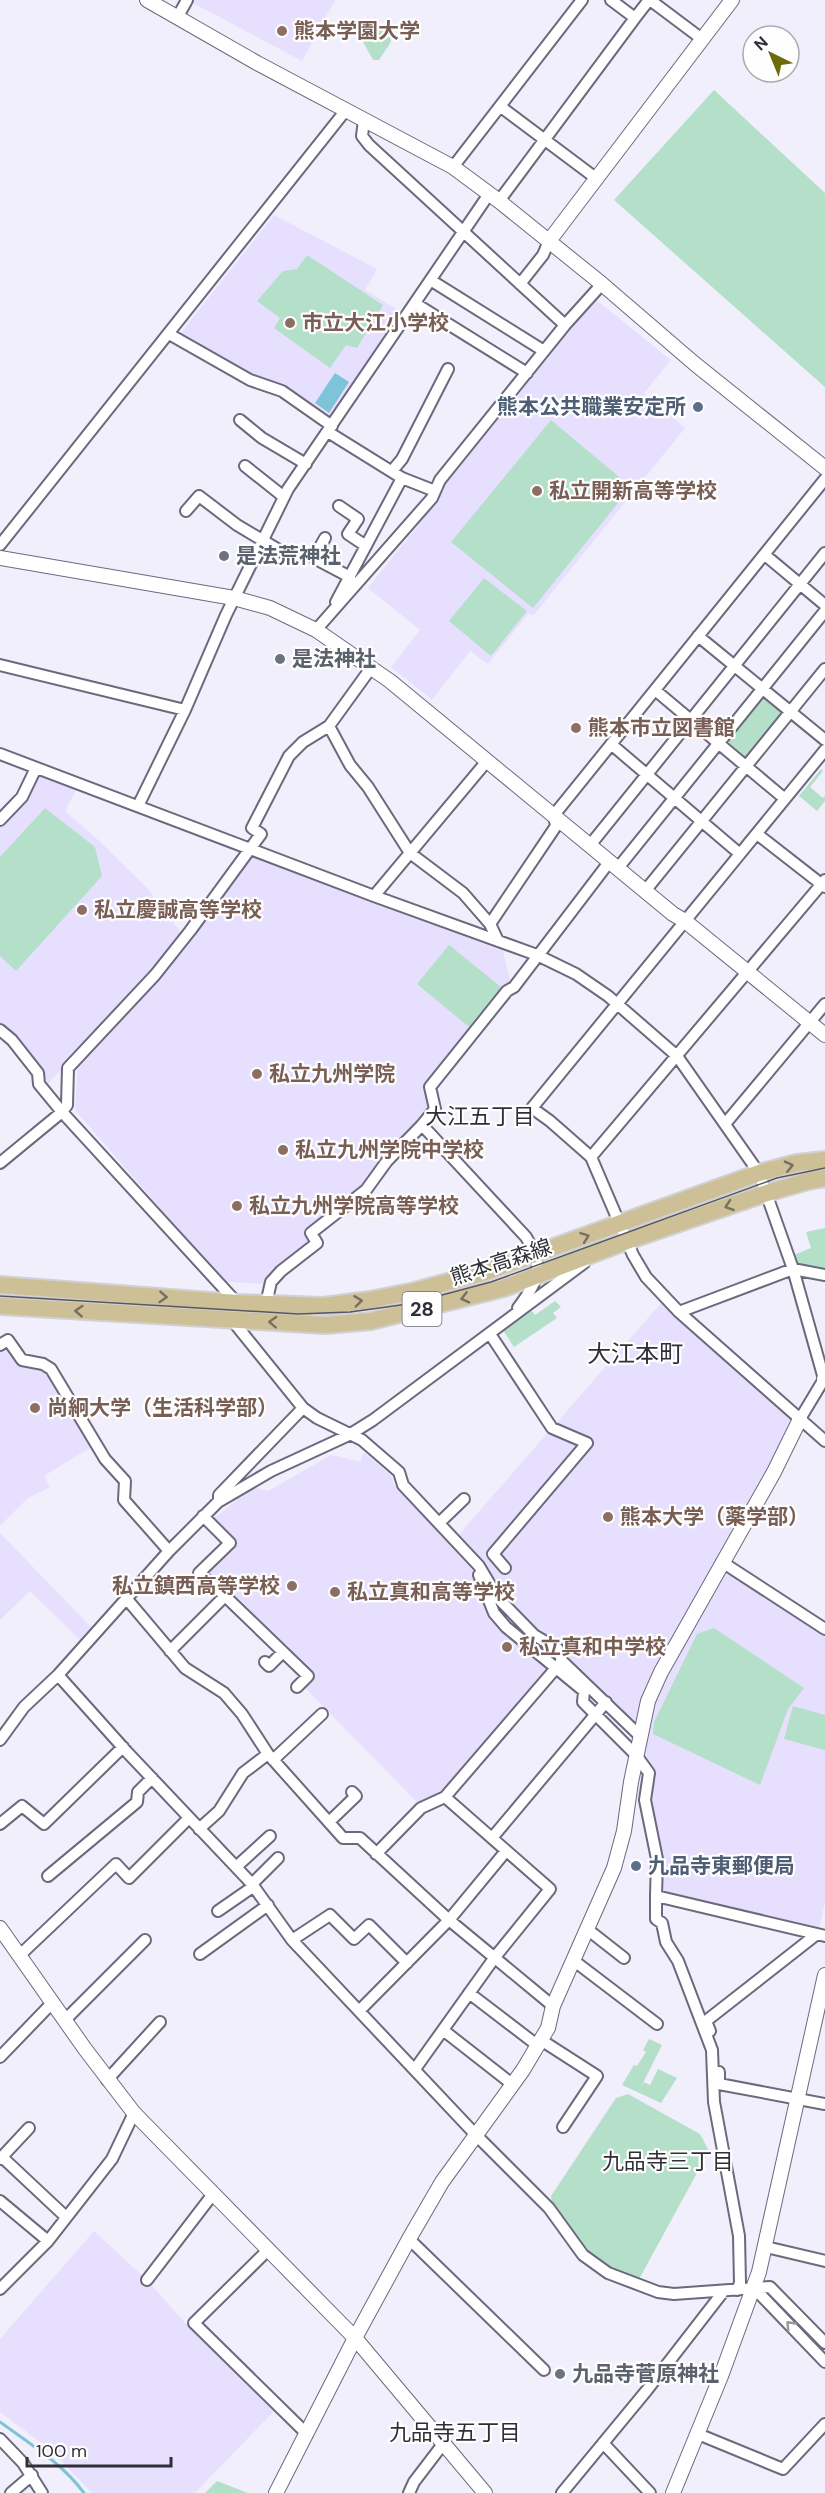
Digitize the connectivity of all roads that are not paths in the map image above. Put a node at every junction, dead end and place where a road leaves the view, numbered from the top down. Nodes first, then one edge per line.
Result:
1 (147, 0) edge
2 (188, 0) edge
3 (582, 0) edge
4 (611, 0) edge
5 (649, 0) edge
6 (732, 0) edge
7 (177, 18) junction
8 (635, 18) junction
9 (702, 39) junction
10 (501, 107) junction
11 (346, 110) junction
12 (364, 120) junction
13 (545, 140) junction
14 (453, 167) junction
15 (597, 178) junction
16 (494, 198) junction
17 (464, 232) junction
18 (549, 241) junction
19 (432, 281) junction
20 (520, 284) junction
21 (602, 284) junction
22 (416, 304) junction
23 (565, 325) junction
24 (169, 334) junction
25 (544, 351) junction
26 (448, 369) dead end
27 (527, 374) junction
28 (240, 420) dead end
29 (330, 429) junction
30 (306, 464) junction
31 (245, 466) dead end
32 (825, 468) edge
33 (397, 474) junction
34 (825, 479) edge
35 (435, 491) junction
36 (284, 497) junction
37 (339, 506) dead end
38 (186, 511) dead end
39 (325, 538) dead end
40 (262, 541) junction
41 (0, 545) edge
42 (366, 546) junction
43 (825, 553) edge
44 (765, 555) junction
45 (289, 556) dead end
46 (0, 558) edge
47 (350, 577) junction
48 (800, 584) junction
49 (234, 598) junction
50 (825, 605) edge
51 (825, 611) edge
52 (329, 616) junction
53 (316, 630) junction
54 (698, 636) junction
55 (0, 665) edge
56 (734, 666) junction
57 (371, 668) junction
58 (825, 669) edge
59 (762, 689) junction
60 (655, 690) junction
61 (185, 710) junction
62 (790, 712) junction
63 (692, 720) junction
64 (329, 726) junction
65 (825, 740) edge
66 (718, 743) junction
67 (611, 744) junction
68 (825, 750) edge
69 (0, 754) edge
70 (487, 760) junction
71 (746, 766) junction
72 (36, 768) junction
73 (646, 774) junction
74 (674, 798) junction
75 (785, 799) junction
76 (138, 806) junction
77 (554, 815) junction
78 (0, 820) edge
79 (702, 822) junction
80 (757, 834) junction
81 (591, 844) junction
82 (251, 849) junction
83 (410, 853) junction
84 (740, 854) junction
85 (614, 864) junction
86 (824, 884) edge
87 (645, 891) junction
88 (374, 896) junction
89 (686, 921) junction
90 (490, 924) junction
91 (498, 941) junction
92 (537, 955) junction
93 (747, 972) junction
94 (825, 1004) edge
95 (616, 1005) junction
96 (810, 1022) junction
97 (0, 1030) edge
98 (825, 1035) edge
99 (677, 1056) junction
100 (62, 1112) junction
101 (725, 1124) junction
102 (422, 1125) junction
103 (591, 1157) junction
104 (825, 1160) edge
105 (0, 1163) edge
106 (759, 1173) junction
107 (825, 1179) edge
108 (767, 1193) junction
109 (620, 1224) junction
110 (627, 1241) junction
111 (599, 1252) junction
112 (537, 1254) junction
113 (793, 1269) junction
114 (537, 1275) junction
115 (825, 1275) edge
116 (0, 1285) edge
117 (504, 1288) junction
118 (237, 1303) junction
119 (266, 1304) junction
120 (0, 1306) edge
121 (679, 1312) junction
122 (513, 1315) junction
123 (232, 1320) junction
124 (490, 1334) junction
125 (0, 1345) edge
126 (825, 1378) edge
127 (303, 1408) junction
128 (800, 1419) junction
129 (349, 1435) junction
130 (825, 1441) edge
131 (464, 1499) dead end
132 (218, 1502) junction
133 (203, 1516) junction
134 (439, 1523) junction
135 (169, 1551) junction
136 (722, 1562) junction
137 (505, 1568) dead end
138 (225, 1596) junction
139 (126, 1598) junction
140 (824, 1627) edge
141 (171, 1651) junction
142 (283, 1652) junction
143 (265, 1662) dead end
144 (559, 1665) junction
145 (58, 1675) junction
146 (297, 1687) dead end
147 (606, 1702) junction
148 (595, 1712) junction
149 (322, 1714) dead end
150 (640, 1736) junction
151 (0, 1740) edge
152 (123, 1747) junction
153 (636, 1755) junction
154 (270, 1757) junction
155 (152, 1778) junction
156 (357, 1797) dead end
157 (445, 1797) junction
158 (189, 1818) junction
159 (328, 1822) junction
160 (0, 1824) edge
161 (199, 1829) junction
162 (270, 1836) dead end
163 (492, 1838) junction
164 (506, 1851) junction
165 (376, 1854) junction
166 (278, 1858) dead end
167 (236, 1867) junction
168 (48, 1876) dead end
169 (253, 1885) junction
170 (656, 1896) junction
171 (268, 1905) junction
172 (218, 1911) dead end
173 (449, 1920) junction
174 (587, 1929) junction
175 (2, 1935) edge
176 (821, 1935) edge
177 (145, 1940) dead end
178 (292, 1940) junction
179 (200, 1954) dead end
180 (20, 1955) junction
181 (495, 1957) junction
182 (624, 1958) dead end
183 (573, 1960) junction
184 (407, 1963) junction
185 (825, 1975) edge
186 (469, 1994) junction
187 (53, 2002) junction
188 (553, 2006) junction
189 (359, 2010) junction
190 (65, 2020) junction
191 (160, 2022) dead end
192 (657, 2024) dead end
193 (443, 2030) junction
194 (539, 2043) junction
195 (0, 2057) edge
196 (415, 2069) junction
197 (107, 2080) junction
198 (512, 2084) junction
199 (798, 2100) junction
200 (825, 2104) edge
201 (134, 2113) junction
202 (562, 2127) dead end
203 (29, 2128) dead end
204 (475, 2134) junction
205 (1, 2158) edge
206 (213, 2194) junction
207 (0, 2201) edge
208 (66, 2217) junction
209 (409, 2239) junction
210 (48, 2241) junction
211 (765, 2247) junction
212 (268, 2250) junction
213 (825, 2261) edge
214 (147, 2280) dead end
215 (754, 2288) junction
216 (0, 2289) edge
217 (737, 2290) junction
218 (723, 2292) junction
219 (355, 2338) junction
220 (825, 2343) edge
221 (825, 2362) edge
222 (544, 2370) dead end
223 (825, 2424) edge
224 (307, 2434) junction
225 (698, 2434) junction
226 (0, 2439) edge
227 (603, 2443) junction
228 (444, 2444) junction
229 (32, 2475) junction
230 (11, 2493) edge
231 (42, 2493) edge
232 (276, 2493) edge
233 (409, 2493) edge
234 (485, 2493) edge
235 (562, 2493) edge
236 (650, 2493) edge
237 (674, 2493) edge

1 - 7 street
2 - 7 street
3 - 10 street
4 - 8 street
5 - 8 street
5 - 9 street
6 - 9 street
7 - 11 street
8 - 13 street
9 - 15 street
10 - 13 street
10 - 14 street
11 - 12 street
11 - 24 street
12 - 14 street
12 - 17 street
13 - 15 street
13 - 16 street
14 - 16 street
15 - 18 street
16 - 17 street
16 - 18 street
17 - 19 street
17 - 20 street
18 - 20 street
18 - 21 street
19 - 22 street
19 - 25 street
20 - 23 street
21 - 23 street
21 - 32 street
22 - 27 street
22 - 29 street
23 - 25 street
24 - 29 street
24 - 41 street
25 - 27 street
26 - 33 street
27 - 35 street
28 - 30 street
29 - 30 street
29 - 33 street
30 - 36 street
31 - 36 street
33 - 35 street
33 - 42 street
34 - 44 street
35 - 52 street
36 - 40 street
37 - 42 street
38 - 40 street
39 - 47 street
40 - 45 street
40 - 49 street
42 - 47 street
43 - 48 street
44 - 48 street
44 - 54 street
46 - 49 street
47 - 52 street
48 - 50 street
48 - 56 street
49 - 53 street
49 - 61 street
51 - 59 street
52 - 53 street
53 - 57 street
54 - 56 street
54 - 60 street
55 - 61 street
56 - 59 street
56 - 63 street
57 - 64 street
57 - 70 street
58 - 62 street
59 - 62 street
59 - 66 street
60 - 63 street
60 - 67 street
61 - 76 street
62 - 65 street
62 - 71 street
63 - 66 street
63 - 73 street
64 - 82 street
64 - 83 street
66 - 71 street
66 - 74 street
67 - 73 street
67 - 77 street
68 - 75 street
69 - 72 street
70 - 77 street
70 - 83 street
71 - 75 street
71 - 79 street
72 - 76 street
72 - 78 street
73 - 74 street
73 - 81 street
74 - 79 street
74 - 85 street
75 - 80 street
76 - 82 street
77 - 81 street
77 - 90 street
79 - 84 street
79 - 87 street
80 - 84 street
80 - 86 street
81 - 85 street
82 - 88 street
82 - 100 street
83 - 88 street
83 - 90 street
84 - 89 street
85 - 87 street
85 - 92 street
86 - 93 street
87 - 89 street
88 - 91 street
89 - 93 street
89 - 95 street
90 - 91 street
91 - 92 street
92 - 95 street
92 - 102 street
93 - 96 street
93 - 99 street
94 - 96 street
95 - 99 street
95 - 103 street
96 - 98 street
96 - 101 street
97 - 100 street
99 - 101 street
99 - 103 street
100 - 105 street
100 - 118 street
101 - 106 street
102 - 112 street
102 - 119 street
103 - 109 street
106 -> 104 main road, 熊本高森線 / 28
106 - 108 street
106 - 109 main road, 熊本高森線 / 28
107 - 108 main road, 熊本高森線 / 28
108 -> 110 main road, 熊本高森線 / 28
108 - 113 street
109 - 110 street
112 -> 109 main road, 熊本高森線 / 28
110 - 111 main road, 熊本高森線 / 28
110 - 121 street
111 - 114 main road, 熊本高森線 / 28
111 - 122 street
112 - 114 street
119 -> 112 main road, 熊本高森線 / 28
113 - 115 street
113 - 121 street
113 - 126 street
114 - 117 main road, 熊本高森線 / 28
114 - 122 street
116 -> 118 main road, 熊本高森線 / 28
117 - 122 street
117 -> 123 main road, 熊本高森線 / 28
118 - 119 main road, 熊本高森線 / 28
123 -> 120 main road, 熊本高森線 / 28
121 - 128 street
122 - 124 street
123 - 127 street
124 - 129 street
124 - 137 street
125 - 135 street
126 - 128 street
127 - 129 street
127 - 132 street
128 - 130 street
128 - 136 street
129 - 132 street
129 - 134 street
129 - 144 street
131 - 134 street
132 - 133 street
133 - 135 street
133 - 138 street
134 - 144 street
135 - 139 street
136 - 140 street
136 - 150 street
138 - 141 street
138 - 142 street
139 - 141 street
139 - 145 street
141 - 154 street
142 - 143 street
142 - 146 street
144 - 147 street
144 - 148 street
144 - 157 street
145 - 151 street
145 - 152 street
147 - 148 street
147 - 150 street
148 - 153 street
148 - 163 street
149 - 154 street
150 - 153 street
152 - 155 street
152 - 160 street
153 - 170 street
153 - 174 street
154 - 159 street
154 - 161 street
155 - 158 street
155 - 168 street
156 - 159 street
157 - 163 street
157 - 165 street
158 - 161 street
158 - 180 street
159 - 165 street
161 - 167 street
162 - 167 street
163 - 164 street
164 - 173 street
164 - 181 street
165 - 173 street
166 - 169 street
167 - 169 street
169 - 171 street
169 - 172 street
170 - 176 street
170 - 217 street
171 - 178 street
171 - 179 street
173 - 181 street
173 - 184 street
174 - 182 street
174 - 183 street
175 - 180 street
176 - 199 street
177 - 190 street
178 - 184 street
178 - 189 street
180 - 187 street
181 - 186 street
181 - 188 street
183 - 188 street
183 - 192 street
184 - 189 street
185 - 199 street
186 - 193 street
186 - 194 street
187 - 190 street
187 - 195 street
188 - 194 street
189 - 196 street
190 - 197 street
191 - 197 street
193 - 196 street
193 - 198 street
194 - 198 street
194 - 202 street
196 - 204 street
197 - 201 street
198 - 204 street
199 - 200 street
199 - 211 street
201 - 206 street
201 - 208 street
203 - 205 street
204 - 209 street
204 - 218 street
205 - 208 street
206 - 212 street
206 - 214 street
207 - 210 street
208 - 210 street
209 - 219 street
209 - 222 street
210 - 216 street
211 - 213 street
211 - 215 street
212 - 219 street
212 - 224 street
215 - 217 street
215 - 220 street
221 -> 215 street
215 - 225 street
217 - 218 street
218 - 227 street
219 - 224 street
219 - 228 street
223 - 225 street
224 - 232 street
225 - 237 street
226 - 229 street
227 - 235 street
227 - 236 street
228 - 233 street
228 - 234 street
229 - 230 street
229 - 231 street

